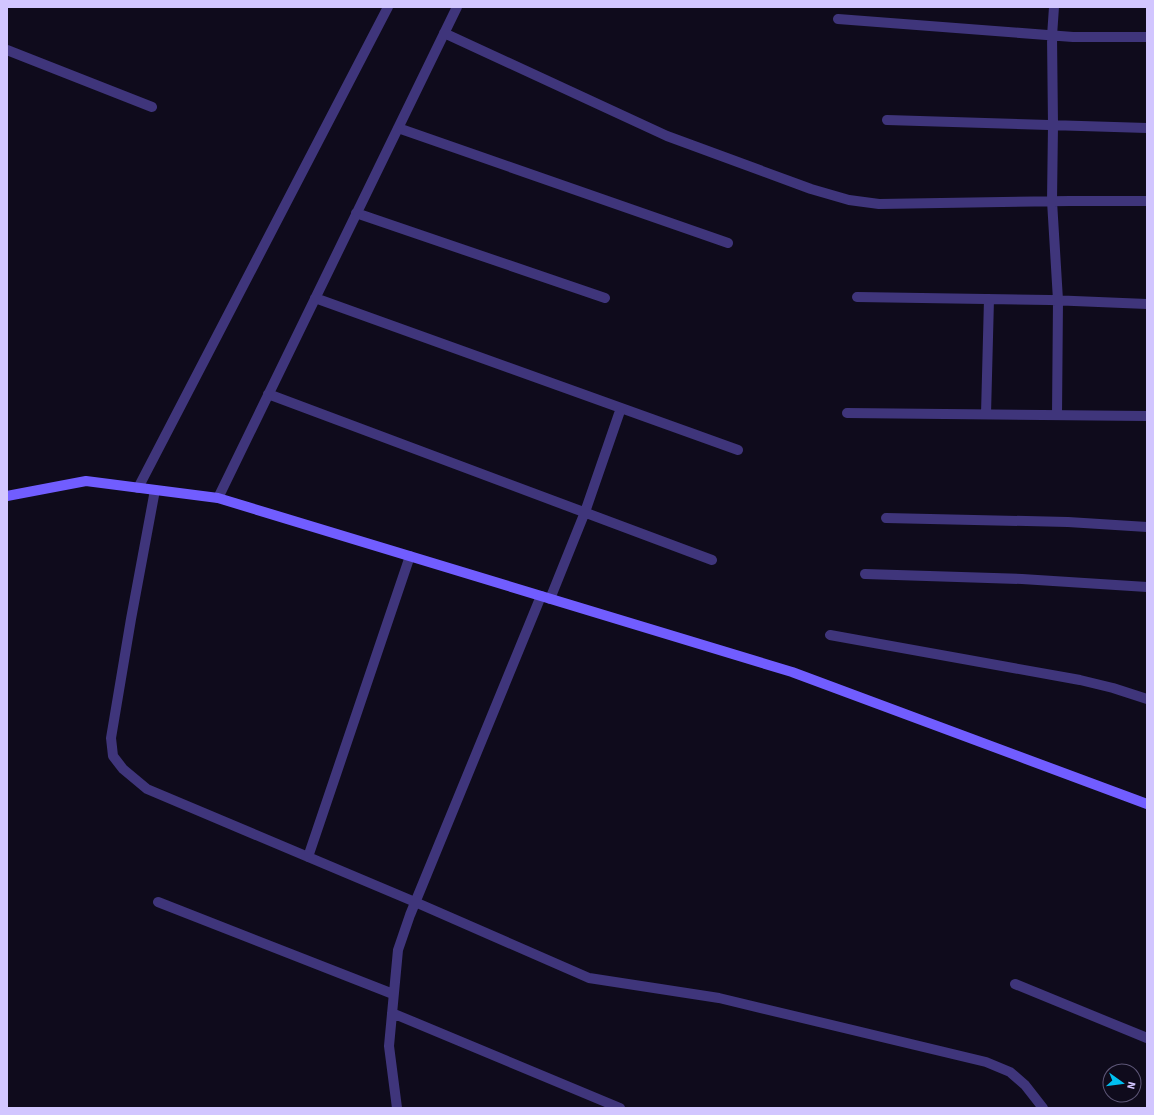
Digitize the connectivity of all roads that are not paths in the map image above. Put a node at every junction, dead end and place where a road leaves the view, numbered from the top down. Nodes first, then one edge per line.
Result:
1 (388, 7) edge
2 (457, 7) edge
3 (1054, 7) edge
4 (838, 19) dead end
5 (444, 33) junction
6 (1052, 36) junction
7 (1147, 37) edge
8 (7, 50) edge
9 (152, 107) dead end
10 (887, 120) dead end
11 (1054, 125) junction
12 (398, 128) junction
13 (1147, 128) edge
14 (1052, 201) junction
15 (1147, 201) edge
16 (356, 213) junction
17 (728, 243) dead end
18 (857, 297) dead end
19 (315, 298) junction
20 (605, 298) dead end
21 (989, 299) junction
22 (1058, 300) junction
23 (1147, 304) edge
24 (268, 394) junction
25 (621, 408) junction
26 (847, 413) dead end
27 (986, 414) junction
28 (1057, 415) junction
29 (1147, 416) edge
30 (738, 450) dead end
31 (138, 488) junction
32 (156, 490) junction
33 (7, 496) edge
34 (218, 498) junction
35 (585, 512) junction
36 (886, 518) dead end
37 (1147, 528) edge
38 (410, 556) junction
39 (712, 560) dead end
40 (865, 574) dead end
41 (1147, 587) edge
42 (546, 597) junction
43 (830, 635) dead end
44 (1147, 699) edge
45 (1147, 804) edge
46 (308, 857) junction
47 (158, 902) dead end
48 (415, 902) junction
49 (1015, 984) dead end
50 (393, 994) junction
51 (392, 1013) junction
52 (1147, 1038) edge
53 (397, 1108) edge
54 (620, 1108) edge
55 (1043, 1108) edge

1 - 31 street
2 - 5 street
3 - 6 street
4 - 6 street
5 - 12 street
5 - 14 street
6 - 7 street
6 - 11 street
8 - 9 street
10 - 11 street
11 - 13 street
11 - 14 street
12 - 16 street
12 - 17 street
14 - 15 street
14 - 22 street
16 - 19 street
16 - 20 street
18 - 21 street
19 - 24 street
19 - 25 street
21 - 22 street
21 - 27 street
22 - 23 street
22 - 28 street
24 - 34 street
24 - 35 street
25 - 30 street
25 - 35 street
26 - 27 street
27 - 28 street
28 - 29 street
31 - 32 main road
31 - 33 main road
32 - 34 main road
32 - 46 street
34 - 38 main road
35 - 39 street
35 - 42 street
36 - 37 street
38 - 42 main road
38 - 46 street
40 - 41 street
42 - 45 main road
42 - 48 street
43 - 44 street
46 - 48 street
47 - 50 street
48 - 50 street
48 - 55 street
49 - 52 street
50 - 51 street
51 - 53 street
51 - 54 street

